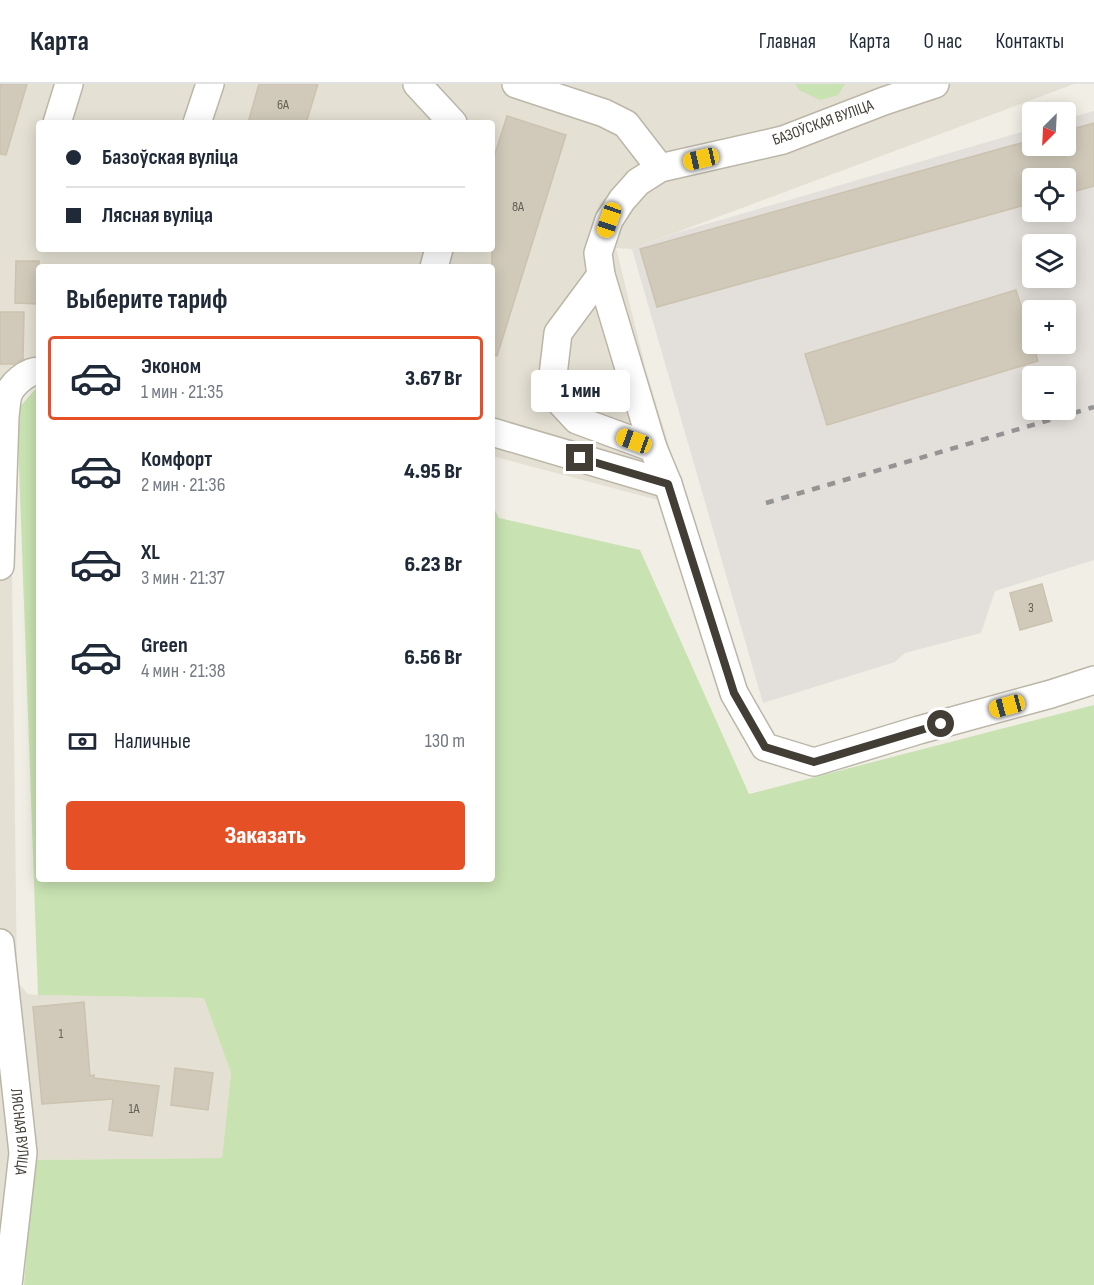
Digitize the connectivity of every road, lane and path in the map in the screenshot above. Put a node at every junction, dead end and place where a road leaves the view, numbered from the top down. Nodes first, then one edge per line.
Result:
1 (69, 84) edge
2 (210, 84) edge
3 (417, 84) edge
4 (516, 84) edge
5 (935, 84) edge
6 (883, 92) edge
7 (58, 120) edge
8 (198, 120) edge
9 (450, 120) edge
10 (660, 168) junction
11 (601, 275) junction
12 (36, 371) edge
13 (495, 433) edge
14 (653, 448) junction
15 (668, 484) junction
16 (0, 566) edge
17 (1094, 680) edge
18 (0, 943) edge
19 (8, 1285) edge

1 - 7 street
2 - 8 street
3 - 9 street
4 - 10 street
5 - 6 street, БАЗОЎСКАЯ ВУЛІЦА
6 - 10 street, БАЗОЎСКАЯ ВУЛІЦА
10 - 11 street, БАЗОЎСКАЯ ВУЛІЦА
11 - 14 street, БАЗОЎСКАЯ ВУЛІЦА
11 - 14 street
12 - 16 street
13 - 15 street
14 - 15 street, БАЗОЎСКАЯ ВУЛІЦА
15 - 17 street, БАЗОЎСКАЯ ВУЛІЦА
18 - 19 street, ЛЯСНАЯ ВУЛІЦА

